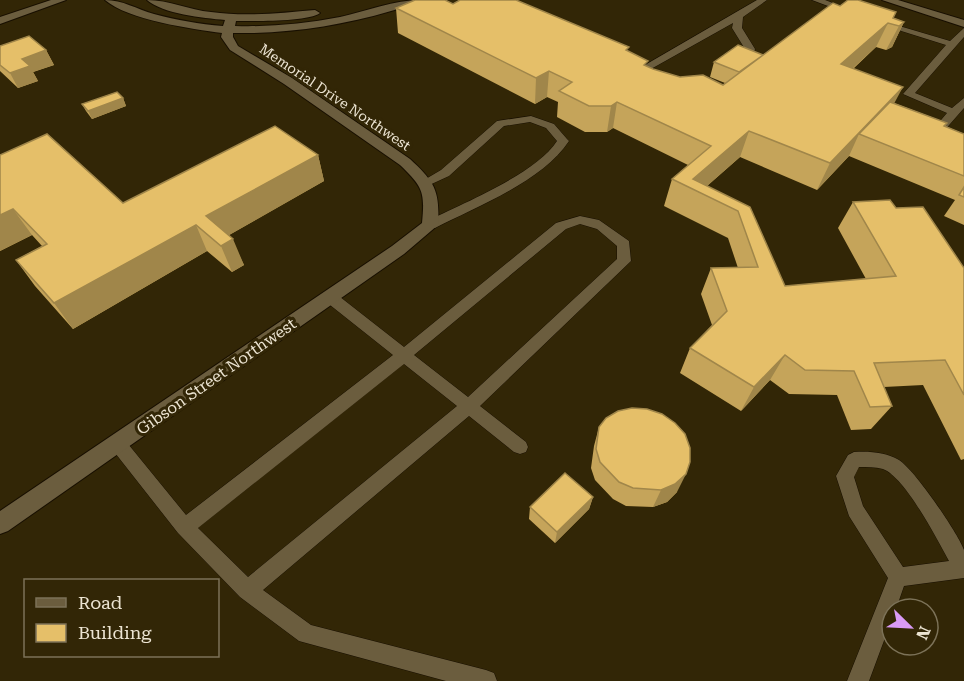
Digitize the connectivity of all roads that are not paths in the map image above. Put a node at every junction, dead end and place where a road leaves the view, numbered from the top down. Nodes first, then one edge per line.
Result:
1 (61, 0) edge
2 (110, 0) edge
3 (152, 0) edge
4 (376, 0) edge
5 (417, 0) edge
6 (763, 0) edge
7 (816, 0) edge
8 (887, 0) edge
9 (861, 15) edge
10 (739, 16) junction
11 (872, 18) edge
12 (0, 21) edge
13 (230, 23) junction
14 (964, 24) edge
15 (964, 31) edge
16 (951, 44) junction
17 (746, 64) edge
18 (653, 80) edge
19 (964, 101) edge
20 (954, 112) junction
21 (964, 144) edge
22 (425, 183) junction
23 (430, 225) junction
24 (330, 297) junction
25 (404, 355) junction
26 (470, 405) junction
27 (118, 444) junction
28 (520, 447) dead end
29 (0, 524) edge
30 (185, 527) junction
31 (964, 568) edge
32 (898, 577) junction
33 (247, 590) junction
34 (486, 681) edge
35 (858, 681) edge

1 - 12 street
2 - 13 street, Memorial Drive Northwest
3 - 13 street, Memorial Drive Northwest
4 - 13 street, Memorial Drive Northwest
5 - 13 street, Memorial Drive Northwest
6 - 10 lane
7 - 9 lane
8 - 14 street
10 - 17 lane
10 - 18 lane
11 - 16 lane
13 - 22 street, Memorial Drive Northwest
15 - 16 lane
16 - 20 lane
19 - 20 lane
20 - 21 lane
22 - 23 street
22 - 23 lane
23 - 24 street, Gibson Street Northwest
24 - 25 lane
24 - 27 street, Gibson Street Northwest
25 - 26 lane
25 - 26 lane
25 - 30 lane
26 - 28 lane
26 - 33 lane
27 - 29 street, Gibson Street Northwest
27 - 30 lane
30 - 33 lane
31 - 32 lane
31 - 32 lane
32 - 35 lane
33 - 34 lane

